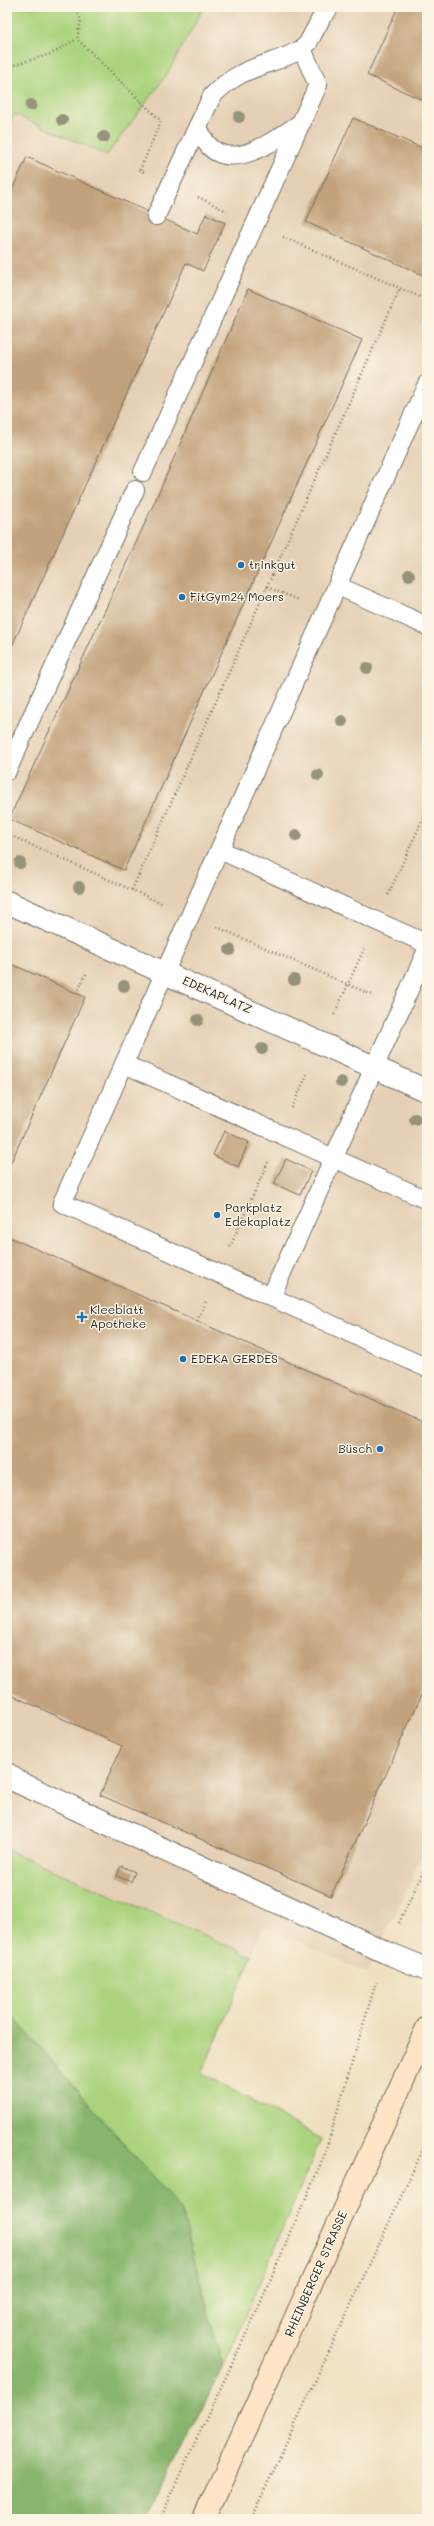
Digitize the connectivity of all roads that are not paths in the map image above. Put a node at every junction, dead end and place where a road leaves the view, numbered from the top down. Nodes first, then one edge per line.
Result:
1 (326, 9) edge
2 (302, 49) junction
3 (302, 122) junction
4 (198, 126) junction
5 (156, 216) dead end
6 (427, 384) edge
7 (143, 472) dead end
8 (135, 490) dead end
9 (338, 586) junction
10 (427, 626) edge
11 (7, 771) edge
12 (220, 850) junction
13 (7, 902) edge
14 (427, 944) edge
15 (427, 950) edge
16 (165, 972) junction
17 (124, 1064) junction
18 (376, 1067) junction
19 (427, 1091) edge
20 (335, 1158) junction
21 (427, 1200) edge
22 (271, 1297) junction
23 (427, 1368) edge
24 (7, 1774) edge
25 (427, 1969) edge
26 (427, 2028) edge
27 (204, 2519) edge

1 - 2 lane
2 - 3 lane
2 - 4 lane
3 - 4 lane
3 - 7 lane
4 - 5 lane
6 - 9 lane
8 - 11 lane
9 - 10 lane
9 - 12 lane
12 - 14 lane
12 - 16 lane
13 - 16 street, EDEKAPLATZ
15 - 18 lane
16 - 17 lane
16 - 18 street, EDEKAPLATZ
17 - 20 lane
17 - 22 lane
18 - 19 street, EDEKAPLATZ
18 - 20 lane
20 - 21 lane
20 - 22 lane
22 - 23 lane
24 - 25 street
26 - 27 main road, RHEINBERGER STRASSE

